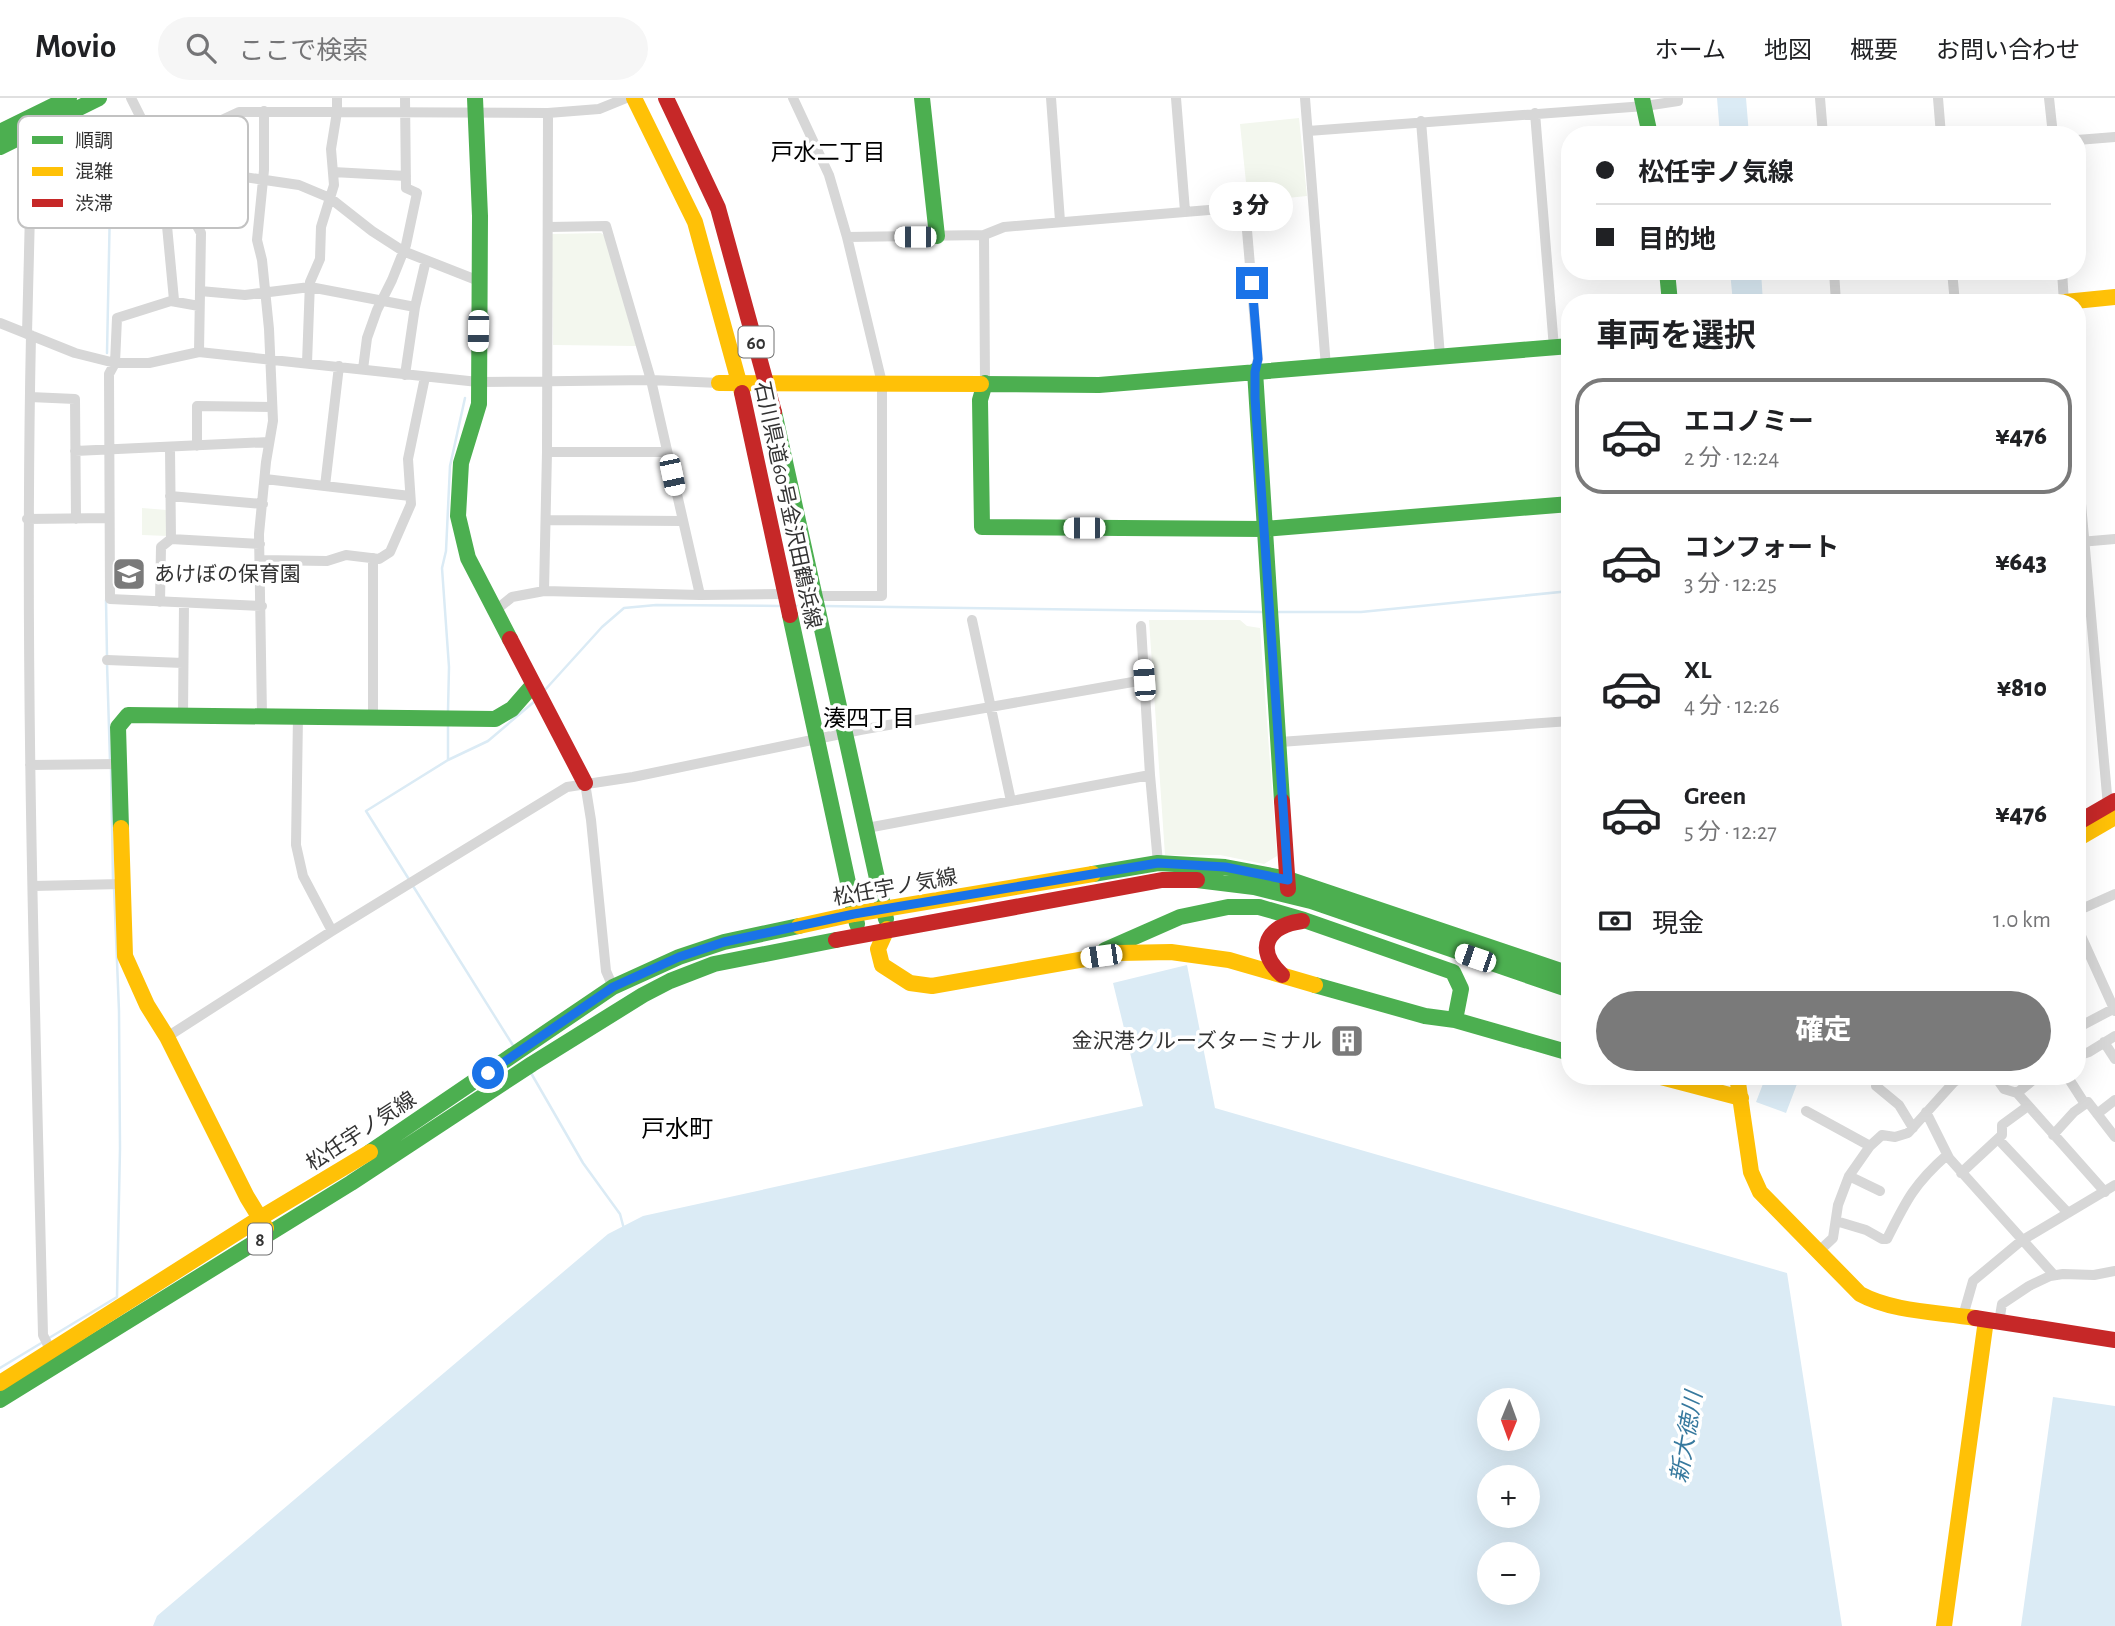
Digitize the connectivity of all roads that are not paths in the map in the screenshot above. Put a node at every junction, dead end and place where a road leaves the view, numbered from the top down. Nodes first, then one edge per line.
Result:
1 (69, 98) edge
2 (99, 98) edge
3 (131, 98) edge
4 (337, 98) edge
5 (405, 98) edge
6 (626, 98) edge
7 (634, 98) edge
8 (666, 98) edge
9 (793, 98) edge
10 (922, 98) edge
11 (1051, 98) edge
12 (1176, 98) edge
13 (1305, 98) edge
14 (1678, 98) edge
15 (1820, 98) edge
16 (1938, 98) edge
17 (2049, 98) edge
18 (1644, 102) edge
19 (476, 106) edge
20 (264, 111) junction
21 (337, 112) junction
22 (405, 113) junction
23 (548, 113) junction
24 (1535, 113) junction
25 (32, 116) edge
26 (62, 116) edge
27 (140, 116) edge
28 (228, 116) edge
29 (1421, 121) junction
30 (18, 123) edge
31 (1648, 126) edge
32 (1822, 126) edge
33 (1940, 126) edge
34 (2052, 126) edge
35 (1308, 131) junction
36 (0, 132) edge
37 (2115, 136) edge
38 (18, 138) edge
39 (2086, 139) edge
40 (0, 148) edge
41 (333, 172) junction
42 (406, 176) junction
43 (248, 178) edge
44 (263, 180) junction
45 (330, 198) junction
46 (1185, 211) junction
47 (1060, 221) junction
48 (549, 227) junction
49 (31, 228) edge
50 (167, 228) edge
51 (198, 228) edge
52 (984, 235) junction
53 (937, 236) junction
54 (847, 237) junction
55 (403, 251) junction
56 (426, 260) junction
57 (479, 281) junction
58 (310, 287) junction
59 (200, 291) junction
60 (266, 293) junction
61 (2115, 297) edge
62 (2086, 300) edge
63 (171, 301) junction
64 (382, 301) junction
65 (200, 306) junction
66 (415, 307) junction
67 (0, 323) edge
68 (29, 335) junction
69 (1561, 338) edge
70 (1561, 347) edge
71 (199, 352) junction
72 (1440, 356) junction
73 (271, 359) junction
74 (115, 363) junction
75 (307, 363) junction
76 (339, 366) junction
77 (1326, 367) junction
78 (363, 369) junction
79 (1255, 372) junction
80 (405, 375) junction
81 (425, 377) junction
82 (548, 380) junction
83 (651, 380) junction
84 (478, 382) junction
85 (719, 383) joint
86 (882, 383) junction
87 (985, 383) junction
88 (740, 384) junction
89 (768, 384) junction
90 (30, 397) junction
91 (272, 407) junction
92 (269, 442) junction
93 (197, 446) junction
94 (170, 448) junction
95 (109, 450) junction
96 (75, 451) junction
97 (547, 452) junction
98 (667, 452) junction
99 (265, 479) junction
100 (325, 486) junction
101 (170, 496) junction
102 (410, 496) junction
103 (263, 504) junction
104 (1561, 505) edge
105 (27, 519) junction
106 (76, 519) junction
107 (110, 519) junction
108 (546, 520) junction
109 (682, 522) junction
110 (1264, 529) junction
111 (171, 538) junction
112 (2115, 539) edge
113 (2086, 542) edge
114 (260, 544) junction
115 (373, 558) junction
116 (261, 561) junction
117 (2086, 584) edge
118 (544, 591) junction
119 (785, 594) junction
120 (700, 595) junction
121 (815, 596) junction
122 (160, 602) junction
123 (184, 603) junction
124 (262, 607) junction
125 (496, 610) junction
126 (972, 621) dead end
127 (1141, 625) dead end
128 (107, 660) dead end
129 (183, 663) junction
130 (1144, 680) junction
131 (533, 685) junction
132 (991, 707) junction
133 (183, 715) junction
134 (262, 716) junction
135 (298, 716) junction
136 (373, 717) junction
137 (1561, 722) edge
138 (844, 734) junction
139 (818, 739) junction
140 (1280, 742) junction
141 (113, 764) junction
142 (30, 765) junction
143 (1150, 775) junction
144 (585, 783) junction
145 (1011, 801) junction
146 (2113, 808) edge
147 (2086, 819) edge
148 (867, 828) junction
149 (2086, 830) edge
150 (1158, 863) junction
151 (116, 884) junction
152 (33, 886) junction
153 (1288, 886) junction
154 (2115, 894) edge
155 (2086, 907) edge
156 (884, 909) junction
157 (854, 914) junction
158 (1304, 920) junction
159 (887, 929) junction
160 (332, 931) junction
161 (859, 934) junction
162 (2086, 946) edge
163 (878, 949) junction
164 (1083, 959) junction
165 (1561, 971) edge
166 (1283, 975) junction
167 (613, 987) junction
168 (1561, 987) edge
169 (2115, 1009) edge
170 (1455, 1020) junction
171 (2086, 1024) edge
172 (167, 1037) junction
173 (2115, 1037) edge
174 (2104, 1042) junction
175 (1561, 1050) edge
176 (2086, 1053) edge
177 (2115, 1059) edge
178 (514, 1067) junction
179 (1691, 1085) edge
180 (1739, 1085) edge
181 (1951, 1085) edge
182 (2001, 1085) edge
183 (2027, 1085) edge
184 (2073, 1085) edge
185 (1876, 1086) dead end
186 (2017, 1093) junction
187 (1741, 1098) junction
188 (2115, 1100) edge
189 (2085, 1104) junction
190 (2028, 1106) junction
191 (1806, 1111) dead end
192 (1926, 1112) junction
193 (2097, 1114) junction
194 (1913, 1128) junction
195 (2053, 1135) junction
196 (2115, 1138) edge
197 (1998, 1139) junction
198 (1870, 1146) junction
199 (1947, 1155) junction
200 (1961, 1173) junction
201 (1849, 1176) junction
202 (2110, 1188) edge
203 (1880, 1191) dead end
204 (2068, 1213) junction
205 (260, 1218) junction
206 (1836, 1221) junction
207 (269, 1233) junction
208 (2021, 1241) junction
209 (1818, 1252) junction
210 (2115, 1271) edge
211 (2054, 1275) junction
212 (1962, 1316) junction
213 (1992, 1321) junction
214 (2115, 1340) edge
215 (50, 1348) junction
216 (0, 1383) edge
217 (0, 1400) edge
218 (1944, 1626) edge

1 - 25 street
2 - 26 street
3 - 27 street
4 - 21 street
5 - 22 street
6 - 23 street
7 - 88 street, 石川県道60号金沢田鶴浜線 / 60
8 - 89 street, 石川県道60号金沢田鶴浜線 / 60
9 - 54 street
10 - 53 street
11 - 47 street
12 - 46 street
13 - 35 street
14 - 18 street
15 - 32 street
16 - 33 street
17 - 34 street
18 - 24 street
18 - 31 street
19 - 22 street
19 - 23 street
19 - 57 street
20 - 21 street
20 - 28 street
20 - 44 street
21 - 22 street
21 - 41 street
22 - 42 street
23 - 48 street
24 - 29 street
24 - 69 street
29 - 35 street
29 - 72 street
30 - 36 street
35 - 77 street
37 - 39 street
38 - 40 street
41 - 42 street
41 - 45 street
42 - 55 street
43 - 44 street
44 - 45 street
44 - 60 street
45 - 55 street
45 - 58 street
46 - 47 street
46 - 79 street
47 - 52 street
48 - 82 street
48 - 83 street
49 - 68 street
50 - 63 street
51 - 59 street
52 - 53 street
52 - 87 street
53 - 54 street
54 - 86 street
55 - 56 street
55 - 64 street
56 - 57 street
56 - 66 street
57 - 84 street
58 - 60 street
58 - 64 street
58 - 75 street
59 - 60 street
59 - 65 street
60 - 73 street
61 - 62 street
63 - 65 street
63 - 74 street
64 - 66 street
64 - 78 street
65 - 71 street
66 - 80 street
67 - 68 street
68 - 74 street
68 - 90 street
70 - 72 street
71 - 73 street
71 - 74 street
72 - 77 street
73 - 75 street
73 - 91 street
74 - 95 street
75 - 76 street
76 - 78 street
76 - 100 street
77 - 79 street
78 - 80 street
79 - 87 street
79 - 110 street
80 - 81 street
81 - 84 street
81 - 102 street
82 - 83 street
82 - 84 street
82 - 97 street
83 - 85 street
83 - 98 street
84 - 125 street
85 - 88 street
86 - 87 street
86 - 89 street
86 - 121 street
87 - 110 street
88 - 89 street
88 - 119 street, 石川県道60号金沢田鶴浜線 / 60
89 - 121 street, 石川県道60号金沢田鶴浜線 / 60
90 - 96 street
90 - 105 street
91 - 92 street
91 - 93 street
92 - 93 street
92 - 99 street
93 - 94 street
94 - 95 street
94 - 101 street
95 - 96 street
95 - 107 street
96 - 106 street
97 - 98 street
97 - 108 street
98 - 109 street
99 - 100 street
99 - 103 street
100 - 102 street
101 - 103 street
101 - 111 street
102 - 115 street
103 - 114 street
104 - 110 street
105 - 106 street
105 - 142 street
106 - 107 street
107 - 122 street
108 - 109 street
108 - 118 street
109 - 120 street
110 - 140 street
111 - 114 street
111 - 122 street
112 - 113 street
114 - 116 street
115 - 116 street
115 - 136 street
116 - 124 street
117 - 146 street
118 - 120 street
118 - 125 street
119 - 120 street
119 - 139 street, 石川県道60号金沢田鶴浜線 / 60
121 - 138 street, 石川県道60号金沢田鶴浜線 / 60
122 - 123 street
123 - 124 street
123 - 129 street
124 - 134 street
125 - 131 street
126 - 132 street
127 - 130 street
128 - 129 street
129 - 133 street
130 - 132 street
130 - 143 street
131 - 136 street
131 - 144 street
132 - 138 street
132 - 145 street
133 - 134 street
133 - 141 street
134 - 135 street
135 - 136 street
135 - 160 street
137 - 140 street
138 - 139 street
138 - 148 street, 石川県道60号金沢田鶴浜線 / 60
139 - 144 street
139 - 157 street, 石川県道60号金沢田鶴浜線 / 60
140 - 153 street
141 - 142 street
141 - 151 street
142 - 152 street
143 - 145 street
143 - 150 street
144 - 160 street
144 - 167 street
145 - 148 street
146 - 147 street
146 - 149 street
148 - 156 street, 石川県道60号金沢田鶴浜線 / 60
150 - 153 street, 松任宇ノ気線 / 8
150 - 156 street, 松任宇ノ気線 / 8
151 - 152 street
151 - 172 street
152 - 215 street
153 - 159 street, 松任宇ノ気線 / 8
153 - 165 street, 松任宇ノ気線 / 8
153 - 168 street, 松任宇ノ気線 / 8
154 - 155 street
156 - 157 street, 松任宇ノ気線 / 8
156 - 159 street, 石川県道60号金沢田鶴浜線 / 60
157 - 161 street, 石川県道60号金沢田鶴浜線 / 60
157 - 167 street, 松任宇ノ気線 / 8
158 - 164 street
158 - 166 street
158 - 170 street
159 - 161 street, 松任宇ノ気線 / 8
159 - 163 street
160 - 172 street
161 - 163 street
161 - 178 street, 松任宇ノ気線 / 8
162 - 169 street
163 - 164 street
164 - 166 street
166 - 170 street
167 - 178 street, 松任宇ノ気線 / 8
169 - 171 street
170 - 175 street
172 - 205 street
173 - 174 street
174 - 176 street
174 - 177 street
178 - 205 street, 松任宇ノ気線 / 8
178 - 207 street, 松任宇ノ気線 / 8
179 - 187 street
180 - 187 street
181 - 192 street
182 - 186 street
183 - 186 street
184 - 189 street
185 - 194 street
186 - 190 street
187 - 209 street
188 - 193 street
189 - 193 street
189 - 195 street
190 - 195 street
190 - 197 street
191 - 198 street
192 - 194 street
192 - 199 street
193 - 196 street
194 - 198 street
195 - 202 street
197 - 200 street
197 - 204 street
198 - 201 street
199 - 200 street
199 - 206 street
200 - 208 street
201 - 203 street
201 - 206 street
202 - 204 street
204 - 208 street
205 - 207 street
205 - 215 street, 松任宇ノ気線 / 8
206 - 209 street
207 - 217 street, 松任宇ノ気線 / 8
208 - 211 street
208 - 212 street
209 - 212 street
210 - 211 street
211 - 213 street
212 - 213 street
213 - 214 street
213 - 218 street
215 - 216 street, 松任宇ノ気線 / 8

